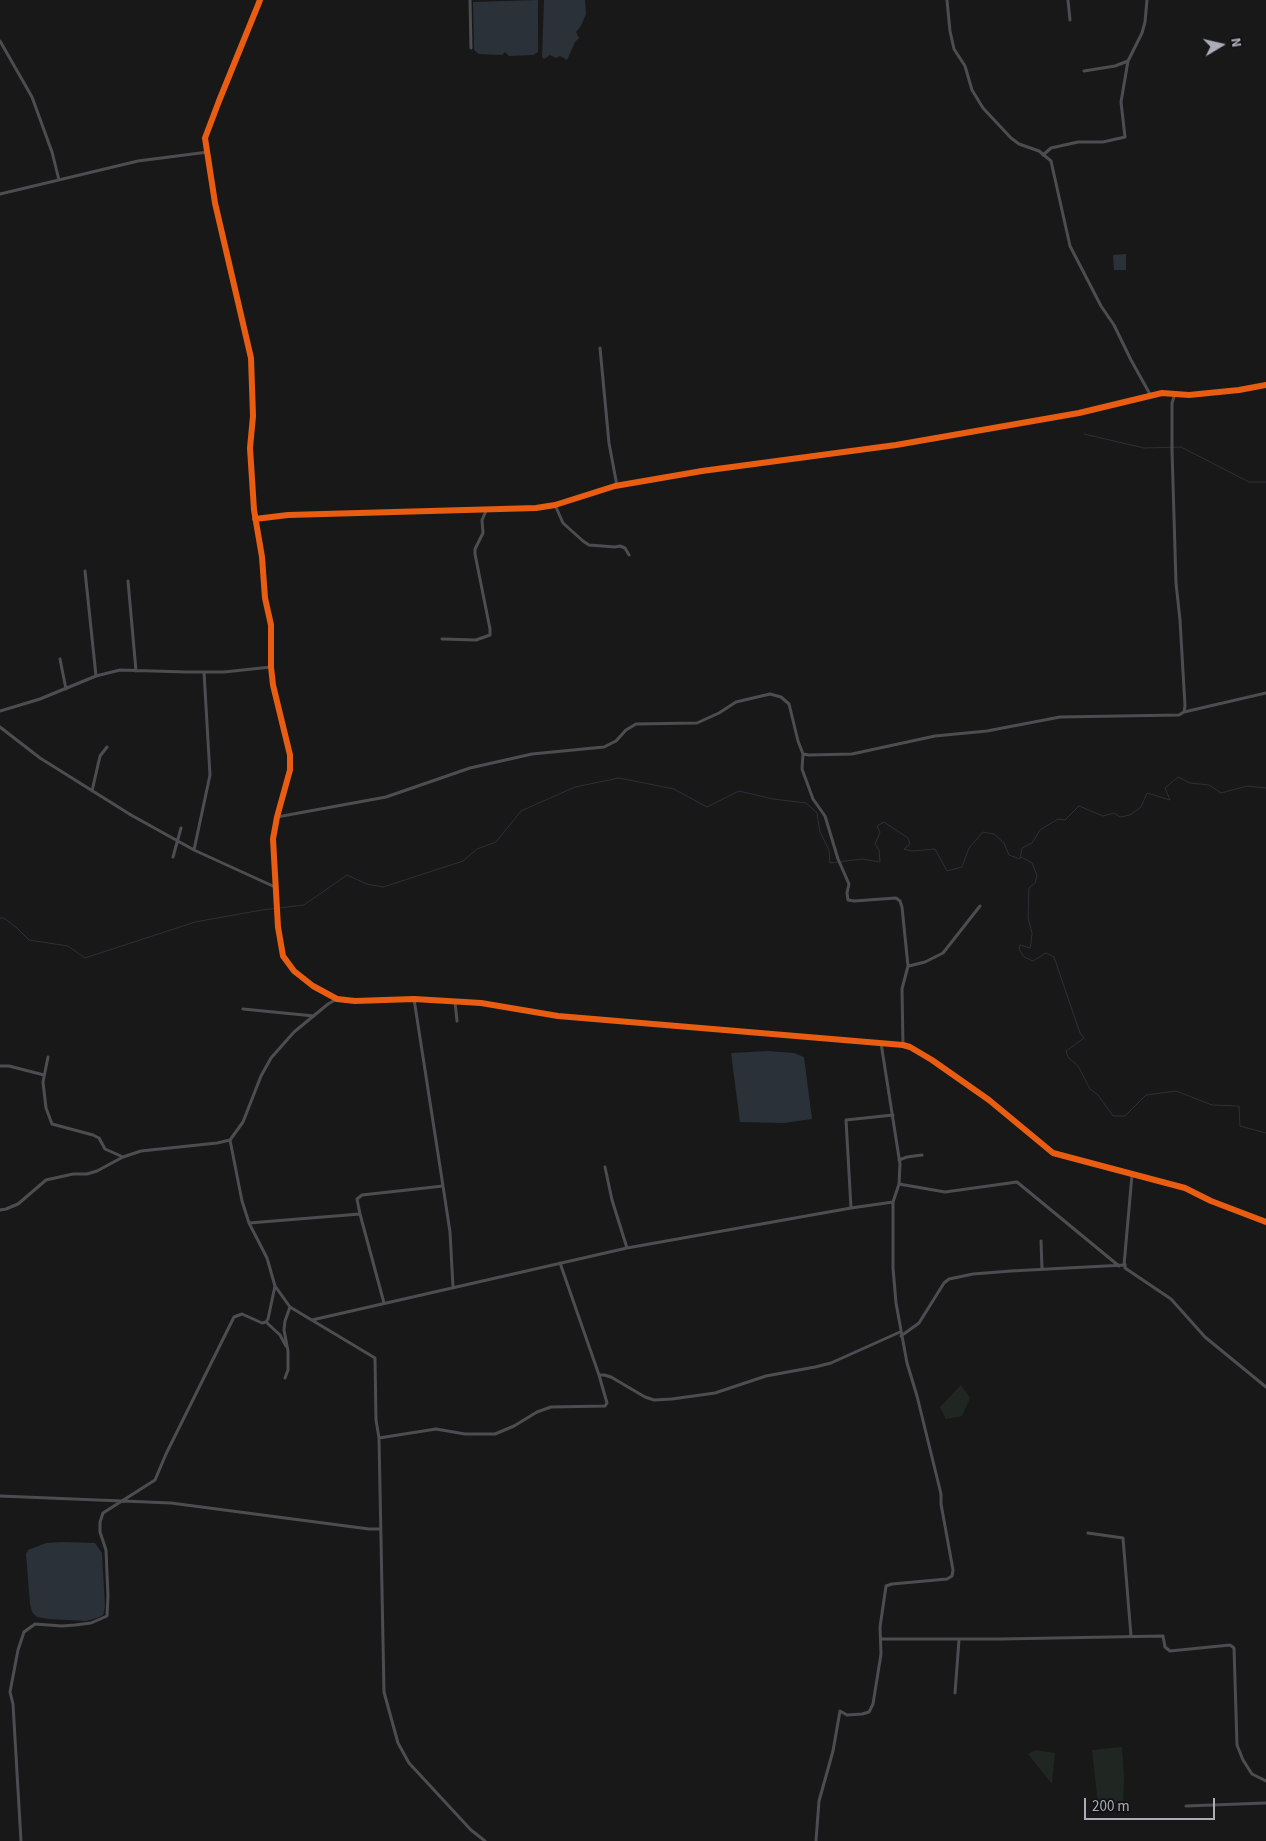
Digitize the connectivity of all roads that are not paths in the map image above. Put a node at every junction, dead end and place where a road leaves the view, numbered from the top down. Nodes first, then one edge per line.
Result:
1 (260, 0) edge
2 (470, 0) edge
3 (947, 0) edge
4 (1068, 0) edge
5 (1147, 0) edge
6 (1070, 20) dead end
7 (0, 42) edge
8 (471, 48) dead end
9 (1128, 62) junction
10 (1084, 71) dead end
11 (208, 152) junction
12 (1043, 155) junction
13 (59, 180) junction
14 (0, 194) edge
15 (600, 348) dead end
16 (1266, 385) edge
17 (1175, 394) junction
18 (1151, 396) junction
19 (617, 486) junction
20 (555, 505) junction
21 (486, 510) junction
22 (255, 519) junction
23 (629, 555) dead end
24 (85, 571) dead end
25 (128, 581) dead end
26 (442, 639) dead end
27 (60, 659) dead end
28 (270, 667) junction
29 (136, 671) junction
30 (204, 672) junction
31 (96, 676) junction
32 (66, 689) junction
33 (1266, 693) edge
34 (0, 711) edge
35 (1184, 712) junction
36 (0, 727) edge
37 (107, 747) dead end
38 (803, 754) junction
39 (92, 791) junction
40 (277, 817) junction
41 (180, 828) dead end
42 (178, 841) junction
43 (194, 850) junction
44 (173, 857) dead end
45 (275, 887) junction
46 (980, 906) dead end
47 (908, 966) junction
48 (337, 999) junction
49 (414, 999) junction
50 (455, 1002) junction
51 (242, 1009) dead end
52 (314, 1016) junction
53 (457, 1021) dead end
54 (881, 1043) junction
55 (903, 1045) junction
56 (48, 1057) dead end
57 (0, 1066) edge
58 (44, 1075) junction
59 (893, 1115) junction
60 (230, 1140) junction
61 (922, 1155) dead end
62 (123, 1157) junction
63 (899, 1160) junction
64 (605, 1167) dead end
65 (1132, 1175) junction
66 (899, 1184) junction
67 (443, 1186) junction
68 (893, 1202) junction
69 (851, 1208) junction
70 (0, 1210) edge
71 (360, 1214) junction
72 (1266, 1222) edge
73 (249, 1223) junction
74 (1041, 1241) dead end
75 (627, 1248) junction
76 (560, 1263) junction
77 (1125, 1264) junction
78 (1119, 1266) junction
79 (1042, 1269) junction
80 (275, 1286) junction
81 (453, 1287) junction
82 (384, 1303) junction
83 (290, 1307) junction
84 (312, 1320) junction
85 (266, 1322) junction
86 (901, 1334) junction
87 (288, 1351) junction
88 (288, 1370) junction
89 (291, 1375) dead end
90 (598, 1375) junction
91 (285, 1378) dead end
92 (1266, 1387) edge
93 (379, 1438) junction
94 (0, 1496) edge
95 (121, 1500) junction
96 (381, 1529) junction
97 (1088, 1533) dead end
98 (1131, 1636) junction
99 (881, 1639) junction
100 (959, 1640) junction
101 (956, 1693) dead end
102 (1266, 1781) edge
103 (1266, 1803) edge
104 (1186, 1806) dead end
105 (21, 1841) edge
106 (485, 1841) edge
107 (816, 1841) edge

1 - 11 street
2 - 8 street
3 - 12 street
4 - 6 street
5 - 9 street
7 - 13 street
9 - 10 street
9 - 12 street
11 - 13 street
11 - 22 street
12 - 18 street
13 - 14 street
15 - 19 street
16 - 17 street
17 - 18 street
17 - 35 street
18 - 19 street
19 - 20 street
20 - 21 street
20 - 23 street
21 - 22 street
21 - 26 street
22 - 28 street
24 - 31 street
25 - 29 street
27 - 32 street
28 - 30 street
28 - 40 street
29 - 30 street
29 - 31 street
30 - 43 street
31 - 32 street
32 - 34 street
33 - 35 street
35 - 38 street
36 - 39 street
37 - 39 street
38 - 40 street
38 - 47 street
39 - 42 street
40 - 45 street
41 - 42 street
42 - 43 street
42 - 44 street
43 - 45 street
45 - 48 street
46 - 47 street
47 - 55 street
48 - 49 street
48 - 52 street
49 - 50 street
49 - 67 street
50 - 53 street
50 - 54 street
51 - 52 street
52 - 60 street
54 - 55 street
54 - 59 street
55 - 65 street
56 - 58 street
57 - 58 street
58 - 62 street
59 - 63 street
59 - 69 street
60 - 62 street
60 - 73 street
61 - 63 street
62 - 70 street
63 - 66 street
64 - 75 street
65 - 72 street
65 - 77 street
66 - 68 street
66 - 78 street
67 - 71 street
67 - 81 street
68 - 69 street
68 - 86 street
69 - 75 street
71 - 73 street
71 - 82 street
73 - 80 street
74 - 79 street
75 - 76 street
76 - 81 street
76 - 90 street
77 - 78 street
77 - 92 street
78 - 79 street
79 - 86 street
80 - 83 street
80 - 85 street
81 - 82 street
82 - 84 street
83 - 84 street
83 - 87 street
84 - 93 street
85 - 87 street
85 - 95 street
86 - 90 street
86 - 99 street
87 - 88 street
88 - 89 street
88 - 91 street
90 - 93 street
93 - 96 street
94 - 95 street
95 - 96 street
95 - 105 street
96 - 106 street
97 - 98 street
98 - 100 street
98 - 102 street
99 - 100 street
99 - 107 street
100 - 101 street
103 - 104 street

